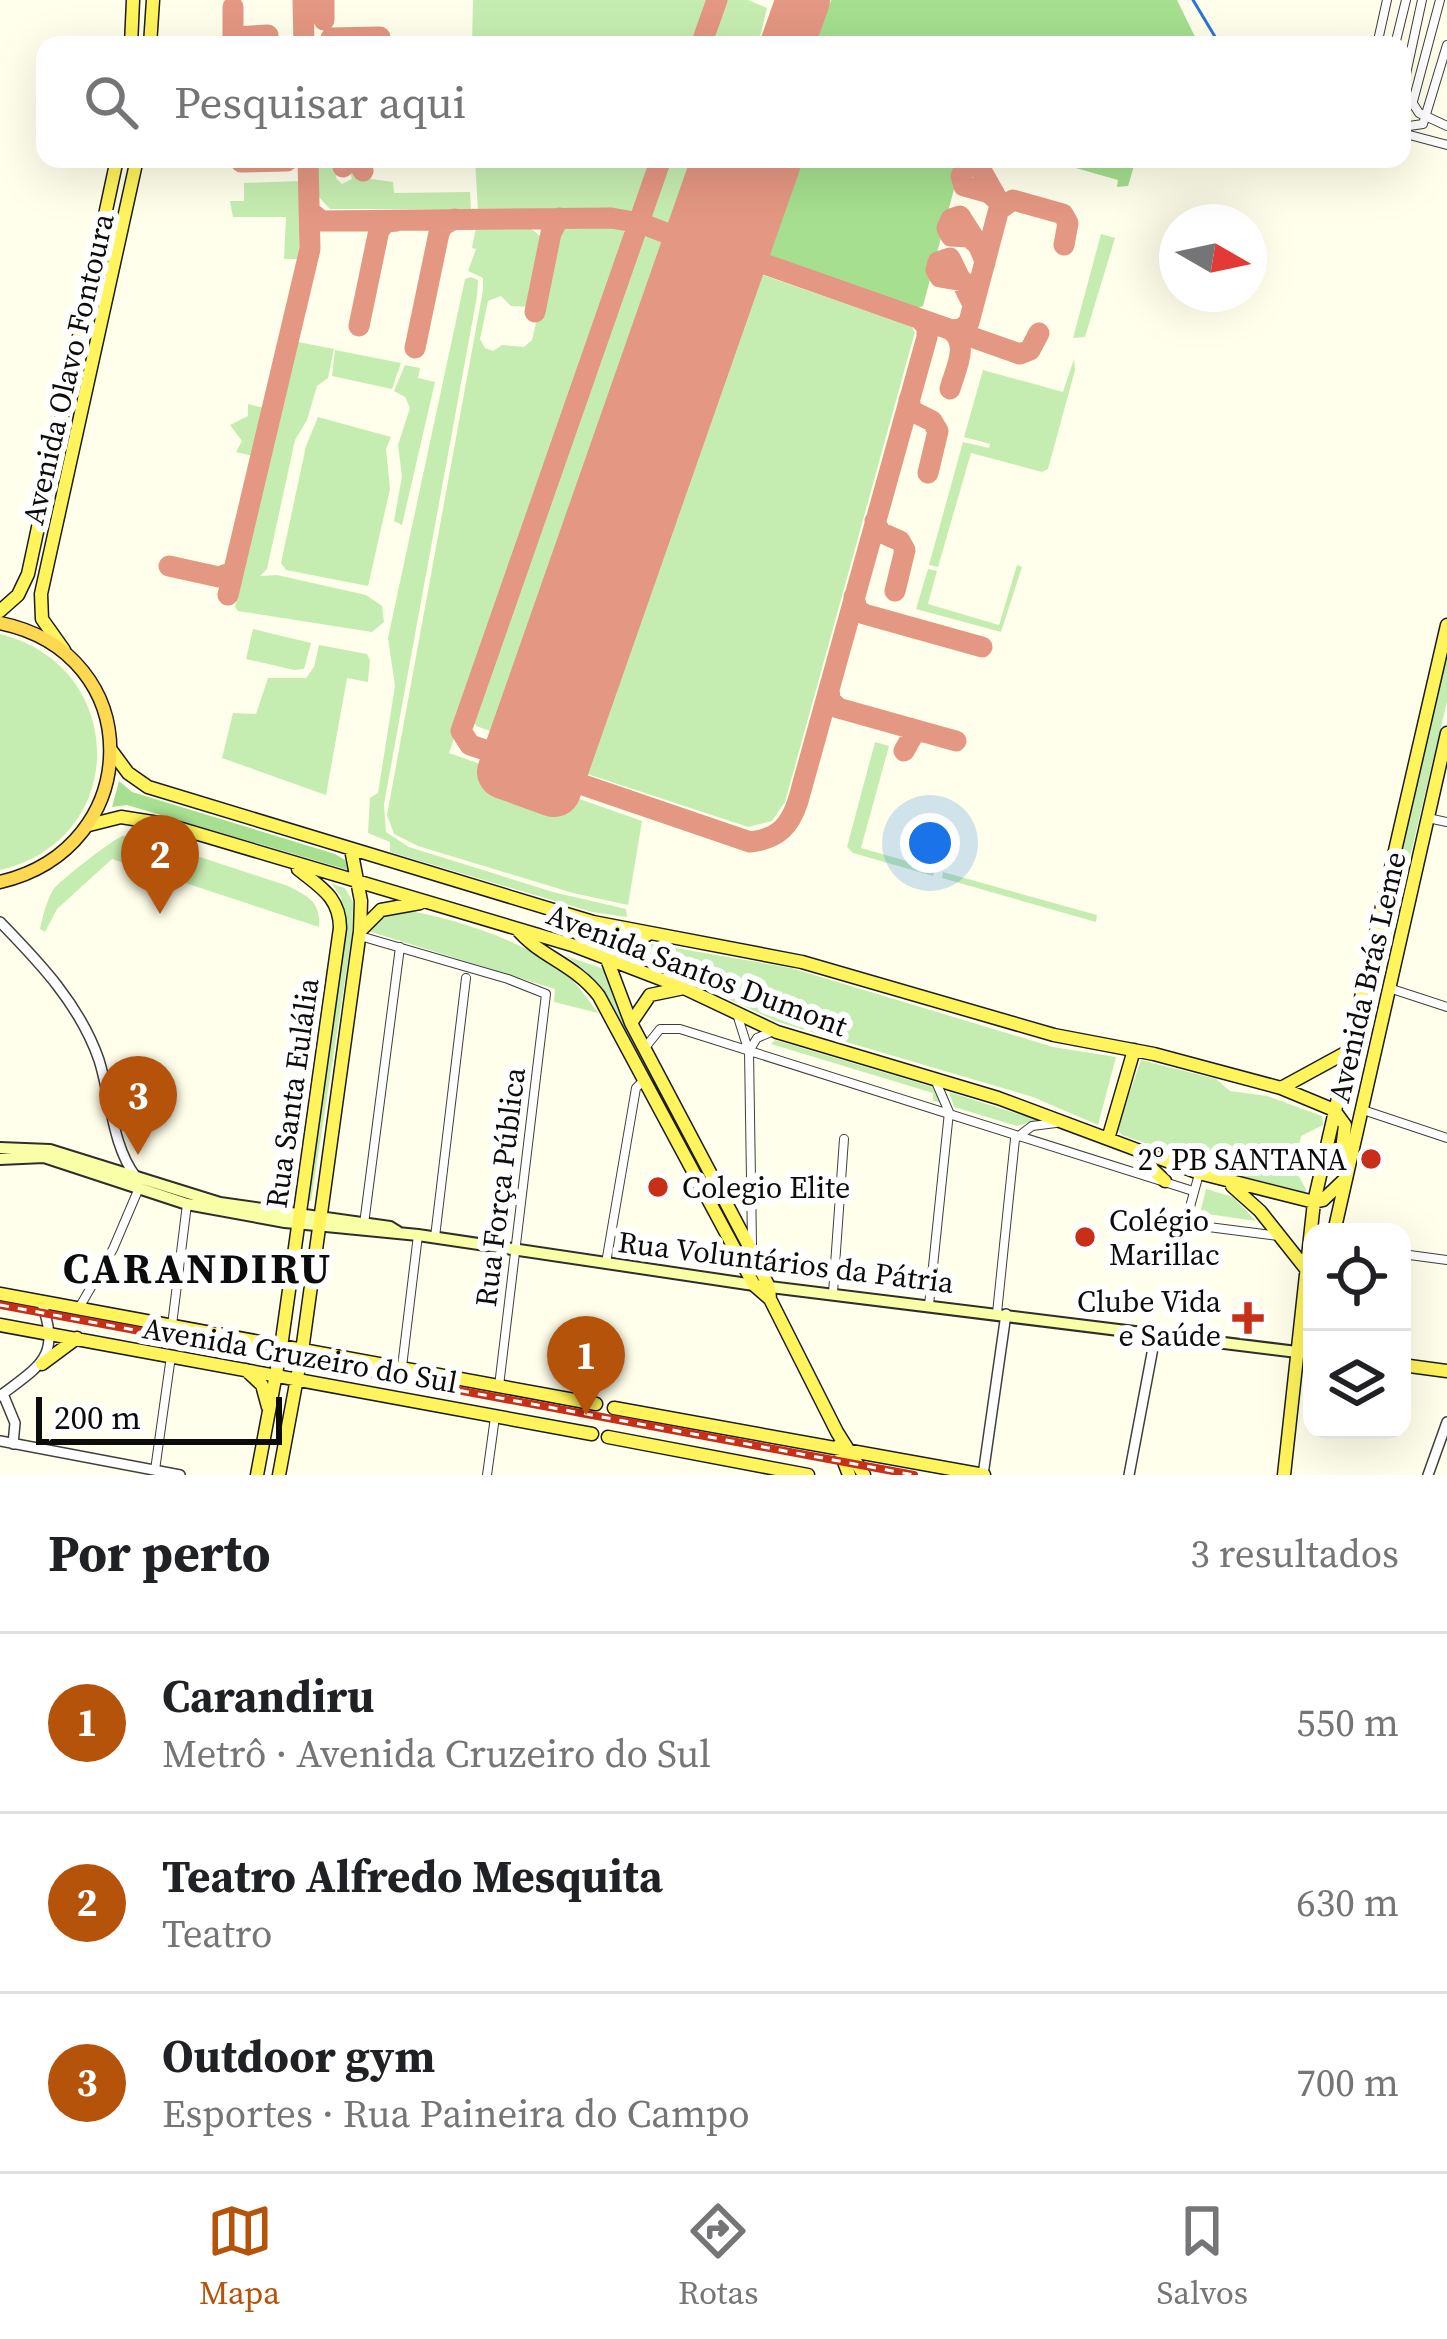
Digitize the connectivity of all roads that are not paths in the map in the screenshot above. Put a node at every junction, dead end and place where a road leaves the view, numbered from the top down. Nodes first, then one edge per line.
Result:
1 (133, 0) edge
2 (153, 0) edge
3 (1387, 0) edge
4 (1406, 0) edge
5 (1422, 0) edge
6 (1440, 0) edge
7 (131, 36) edge
8 (151, 36) edge
9 (1379, 36) edge
10 (1397, 36) edge
11 (1447, 45) edge
12 (1411, 48) edge
13 (1412, 105) joint
14 (1424, 121) junction
15 (1411, 126) edge
16 (1447, 126) edge
17 (1411, 133) edge
18 (1433, 142) junction
19 (1447, 145) edge
20 (115, 168) edge
21 (135, 168) edge
22 (68, 395) junction
23 (86, 400) junction
24 (63, 418) junction
25 (81, 425) junction
26 (0, 610) edge
27 (0, 623) edge
28 (1447, 625) edge
29 (66, 652) junction
30 (1447, 733) edge
31 (111, 750) junction
32 (1411, 778) junction
33 (1428, 818) junction
34 (1447, 822) edge
35 (89, 826) junction
36 (1397, 838) junction
37 (351, 849) junction
38 (1418, 860) junction
39 (293, 864) junction
40 (0, 882) edge
41 (359, 883) junction
42 (426, 902) junction
43 (0, 922) edge
44 (593, 922) junction
45 (516, 928) junction
46 (359, 934) junction
47 (648, 934) junction
48 (400, 946) junction
49 (606, 956) junction
50 (636, 968) junction
51 (466, 978) dead end
52 (684, 988) junction
53 (1389, 988) junction
54 (1447, 1007) edge
55 (736, 1014) junction
56 (631, 1023) junction
57 (777, 1031) junction
58 (644, 1049) junction
59 (1134, 1050) junction
60 (749, 1051) junction
61 (1347, 1052) junction
62 (933, 1078) junction
63 (644, 1080) junction
64 (1281, 1088) junction
65 (1361, 1108) junction
66 (1334, 1110) junction
67 (949, 1112) junction
68 (1067, 1123) junction
69 (1020, 1134) junction
70 (1447, 1138) edge
71 (844, 1139) dead end
72 (1108, 1139) junction
73 (120, 1146) junction
74 (1, 1151) edge
75 (1142, 1152) junction
76 (1348, 1162) junction
77 (104, 1168) junction
78 (1199, 1173) junction
79 (1345, 1179) junction
80 (1165, 1181) junction
81 (1226, 1181) junction
82 (138, 1183) junction
83 (1193, 1190) junction
84 (1314, 1202) junction
85 (188, 1204) junction
86 (206, 1204) junction
87 (297, 1219) junction
88 (318, 1222) junction
89 (1311, 1223) edge
90 (1336, 1223) edge
91 (364, 1224) junction
92 (398, 1232) junction
93 (418, 1235) junction
94 (1281, 1236) junction
95 (435, 1237) junction
96 (516, 1250) junction
97 (752, 1252) junction
98 (1411, 1255) edge
99 (1447, 1260) edge
100 (606, 1263) junction
101 (1303, 1265) edge
102 (754, 1285) junction
103 (770, 1293) junction
104 (833, 1293) junction
105 (0, 1294) edge
106 (41, 1301) junction
107 (929, 1305) junction
108 (79, 1308) junction
109 (1002, 1314) junction
110 (0, 1325) edge
111 (172, 1326) junction
112 (50, 1334) junction
113 (1160, 1336) junction
114 (76, 1338) junction
115 (281, 1348) junction
116 (302, 1351) junction
117 (1303, 1353) edge
118 (171, 1356) junction
119 (42, 1364) junction
120 (1303, 1365) edge
121 (1411, 1366) edge
122 (244, 1369) junction
123 (402, 1369) junction
124 (1447, 1371) edge
125 (276, 1375) junction
126 (297, 1379) junction
127 (499, 1387) junction
128 (1, 1395) edge
129 (596, 1404) dead end
130 (614, 1408) dead end
131 (268, 1416) junction
132 (496, 1416) junction
133 (1447, 1423) edge
134 (592, 1434) dead end
135 (608, 1437) dead end
136 (0, 1442) edge
137 (13, 1444) junction
138 (844, 1449) junction
139 (155, 1470) junction
140 (791, 1473) edge
141 (961, 1473) edge
142 (258, 1474) edge
143 (180, 1475) edge
144 (279, 1475) edge
145 (488, 1475) edge
146 (808, 1475) edge
147 (849, 1475) edge
148 (864, 1475) edge
149 (983, 1475) edge
150 (1129, 1475) edge
151 (1284, 1475) edge
152 (1428, 1475) edge

1 - 7 main road
2 - 8 main road
3 - 9 street
4 - 10 street
5 - 12 street
6 - 13 street
11 - 14 street
13 - 14 street
14 - 15 street
14 - 16 street
14 - 18 street
17 - 18 street
18 - 19 street
20 - 22 main road, Avenida Olavo Fontoura
21 - 23 main road, Avenida Olavo Fontoura
22 - 23 main road
22 - 24 main road, Avenida Olavo Fontoura
23 - 25 main road, Avenida Olavo Fontoura
24 - 25 main road
24 - 26 main road, Avenida Olavo Fontoura
25 - 29 main road, Avenida Olavo Fontoura
27 - 29 highway
28 - 32 main road, Avenida Brás Leme
29 - 31 highway
30 - 33 main road, Avenida Brás Leme
31 - 35 highway
31 - 37 main road, Avenida Santos Dumont
32 - 33 main road
32 - 36 main road, Avenida Brás Leme
33 - 34 street
33 - 38 main road, Avenida Brás Leme
35 - 39 main road, Avenida Santos Dumont
35 - 40 highway
36 - 38 main road
36 - 61 main road, Avenida Brás Leme
37 - 41 main road, Rua Santa Eulália
37 - 44 main road, Avenida Santos Dumont
38 - 53 main road, Avenida Brás Leme
39 - 41 main road, Avenida Santos Dumont
39 - 87 main road, Rua Santa Eulália
41 - 42 main road, Avenida Santos Dumont
41 - 46 main road, Rua Santa Eulália
42 - 45 main road, Avenida Santos Dumont
42 - 46 main road
43 - 73 street
44 - 47 main road, Avenida Santos Dumont
44 - 49 main road
45 - 49 main road, Avenida Santos Dumont
45 - 63 main road
46 - 48 street
46 - 88 main road, Rua Santa Eulália
47 - 50 main road
47 - 59 main road, Avenida Santos Dumont
48 - 91 street
48 - 96 street, Rua Força Pública
49 - 50 main road, Avenida Santos Dumont
49 - 56 main road
50 - 52 main road, Avenida Santos Dumont
51 - 95 street
52 - 55 main road, Avenida Santos Dumont
52 - 56 main road
53 - 54 street
53 - 65 main road, Avenida Brás Leme
55 - 57 main road, Avenida Santos Dumont
55 - 60 street
56 - 58 main road
57 - 60 street
57 - 62 main road, Avenida Santos Dumont
58 - 60 street, Avenida Santos Dumont
58 - 97 main road
59 - 64 main road, Avenida Santos Dumont
59 - 72 main road
60 - 67 street, Avenida Santos Dumont
60 - 97 street
61 - 64 main road
61 - 66 main road, Avenida Brás Leme
62 - 67 street
62 - 68 main road, Avenida Santos Dumont
63 - 100 street
63 - 102 main road
64 - 66 main road, Avenida Santos Dumont
65 - 70 street
65 - 76 main road, Avenida Brás Leme
66 - 76 main road
66 - 84 main road, Avenida Brás Leme
67 - 69 street, Avenida Santos Dumont
67 - 107 street
68 - 69 street
68 - 72 main road, Avenida Santos Dumont
69 - 80 street, Avenida Santos Dumont
69 - 109 street
71 - 104 street
72 - 75 main road, Avenida Santos Dumont
73 - 77 street
73 - 82 street
74 - 77 main road, Rua Voluntários da Pátria
74 - 82 main road, Rua Voluntários da Pátria
75 - 78 main road, Avenida Santos Dumont
75 - 80 main road
76 - 79 main road, Avenida Brás Leme
77 - 82 main road, Rua Voluntários da Pátria
78 - 81 main road, Avenida Santos Dumont
78 - 83 street
79 - 84 main road
79 - 90 main road, Avenida Brás Leme
80 - 83 street, Avenida Santos Dumont
81 - 84 main road, Avenida Santos Dumont
81 - 94 main road
82 - 85 main road, Rua Voluntários da Pátria
82 - 86 main road, Rua Voluntários da Pátria
82 - 108 street
83 - 94 street
84 - 89 main road, Avenida Brás Leme
85 - 86 main road, Rua Voluntários da Pátria
85 - 111 street
86 - 87 main road, Rua Voluntários da Pátria
87 - 88 main road, Rua Voluntários da Pátria
87 - 115 main road, Rua Santa Eulália
88 - 91 main road, Rua Voluntários da Pátria
88 - 92 main road, Rua Voluntários da Pátria
88 - 116 main road, Rua Santa Eulália
91 - 92 main road, Rua Voluntários da Pátria
92 - 93 main road, Rua Voluntários da Pátria
93 - 95 main road, Rua Voluntários da Pátria
93 - 123 street
94 - 101 main road
95 - 96 main road, Rua Voluntários da Pátria
96 - 100 main road, Rua Voluntários da Pátria
96 - 127 street, Rua Força Pública
97 - 103 main road
98 - 99 street
100 - 102 main road, Rua Voluntários da Pátria
102 - 103 main road
103 - 104 main road, Rua Voluntários da Pátria
103 - 138 main road
104 - 107 main road, Rua Voluntários da Pátria
105 - 106 main road, Avenida Cruzeiro do Sul
106 - 108 main road, Avenida Cruzeiro do Sul
106 - 112 street
107 - 109 main road, Rua Voluntários da Pátria
108 - 111 main road, Avenida Cruzeiro do Sul
109 - 113 main road, Rua Voluntários da Pátria
109 - 149 street
110 - 112 main road, Avenida Cruzeiro do Sul
111 - 115 main road, Avenida Cruzeiro do Sul
112 - 114 main road, Avenida Cruzeiro do Sul
112 - 119 street
113 - 117 main road, Rua Voluntários da Pátria
113 - 150 street
114 - 118 main road, Avenida Cruzeiro do Sul
114 - 119 main road
115 - 116 main road, Avenida Cruzeiro do Sul
115 - 125 main road, Rua Santa Eulália
116 - 123 main road, Avenida Cruzeiro do Sul
116 - 126 main road, Rua Santa Eulália
118 - 122 main road, Avenida Cruzeiro do Sul
118 - 139 street
119 - 128 street
120 - 151 main road, Avenida Brás Leme
121 - 124 main road
122 - 125 main road, Avenida Cruzeiro do Sul
122 - 131 main road
123 - 127 main road, Avenida Cruzeiro do Sul
125 - 126 main road, Avenida Cruzeiro do Sul
125 - 131 main road, Rua Santa Eulália
126 - 132 main road, Avenida Cruzeiro do Sul
126 - 144 main road, Rua Santa Eulália
127 - 129 main road, Avenida Cruzeiro do Sul
128 - 137 street
130 - 138 main road
131 - 142 main road, Rua Santa Eulália
132 - 134 main road, Avenida Cruzeiro do Sul
132 - 145 street
133 - 152 street
135 - 140 main road
136 - 137 street
137 - 139 street
138 - 141 main road
138 - 147 main road
138 - 148 main road
139 - 143 street
140 - 146 main road
141 - 149 main road

